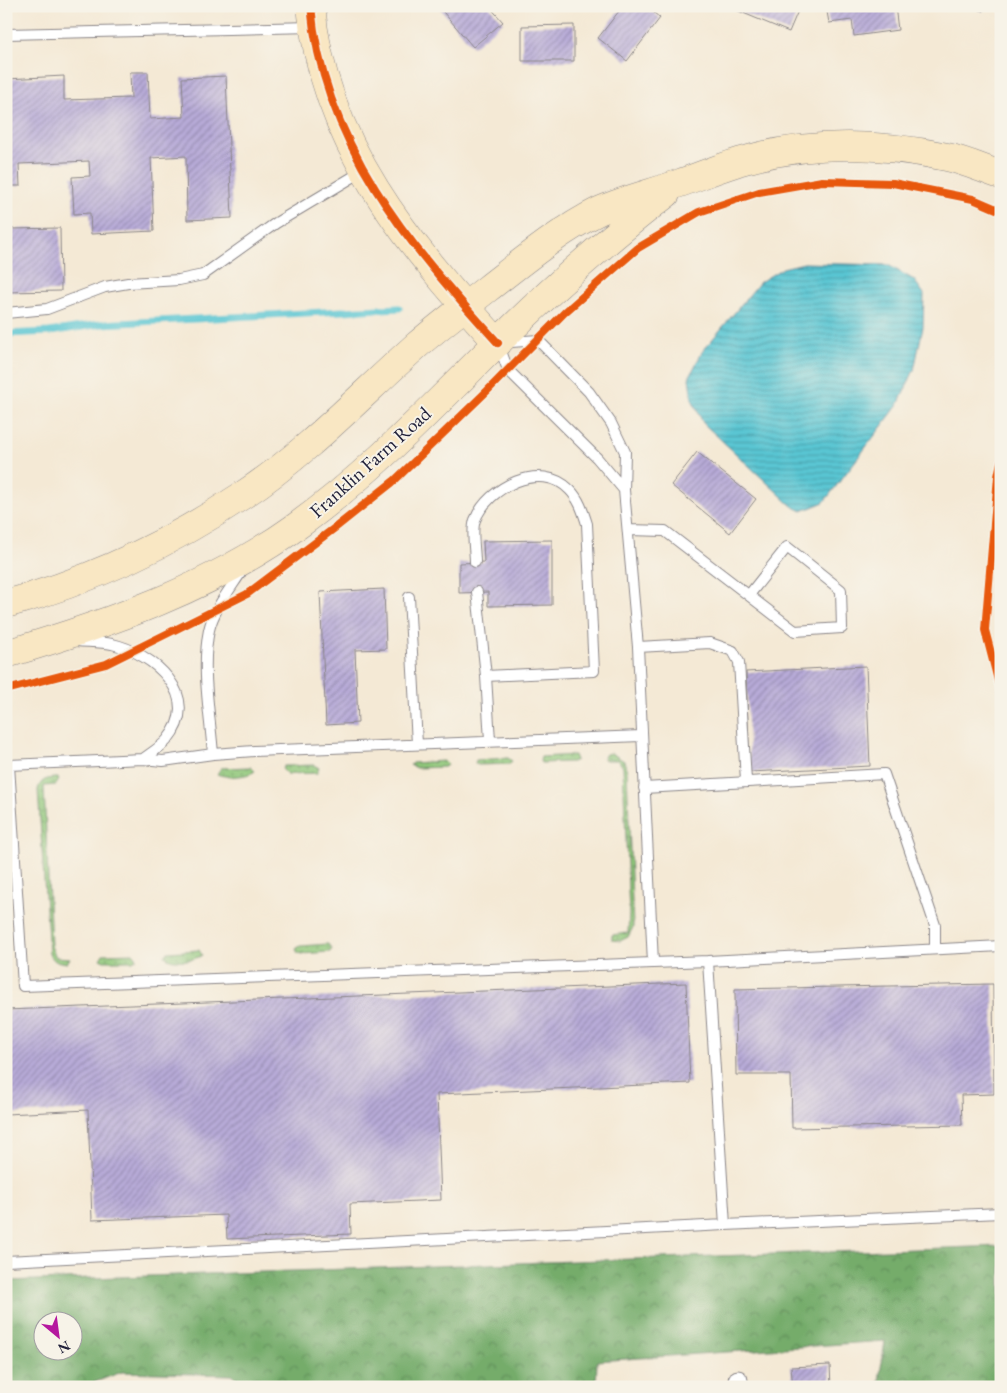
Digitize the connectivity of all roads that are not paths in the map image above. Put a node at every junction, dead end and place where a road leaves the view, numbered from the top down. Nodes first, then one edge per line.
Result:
1 (313, 17) edge
2 (6, 34) edge
3 (363, 171) junction
4 (1001, 175) edge
5 (679, 184) junction
6 (465, 307) junction
7 (6, 313) edge
8 (498, 343) junction
9 (624, 490) junction
10 (629, 530) junction
11 (250, 557) junction
12 (474, 562) dead end
13 (477, 592) dead end
14 (749, 595) junction
15 (409, 597) dead end
16 (6, 604) edge
17 (56, 639) junction
18 (638, 647) junction
19 (6, 654) edge
20 (486, 676) junction
21 (641, 736) junction
22 (490, 741) junction
23 (417, 744) junction
24 (213, 754) junction
25 (143, 759) junction
26 (8, 765) edge
27 (746, 781) junction
28 (644, 788) junction
29 (1001, 946) edge
30 (935, 948) junction
31 (708, 961) junction
32 (653, 963) junction
33 (1001, 1213) edge
34 (725, 1225) junction
35 (6, 1261) edge

1 - 2 lane
1 - 3 main road
3 - 6 main road
3 - 7 lane
4 - 5 main road, Franklin Farm Road
5 - 6 main road, Franklin Farm Road
5 - 8 main road, Franklin Farm Road
6 - 8 main road
6 - 16 main road, Franklin Farm Road
8 - 9 lane
8 - 9 lane
8 - 11 main road, Franklin Farm Road
9 - 10 lane
10 - 14 lane
10 - 18 lane
11 - 17 main road, Franklin Farm Road
11 - 24 lane
12 - 20 lane
13 - 20 lane
14 - 14 lane
15 - 23 lane
17 - 19 main road, Franklin Farm Road
17 - 25 lane
18 - 21 lane
18 - 27 lane
20 - 22 lane
21 - 22 lane
21 - 28 lane
22 - 23 lane
23 - 24 lane
24 - 25 lane
25 - 26 lane
26 - 32 lane
27 - 28 lane
27 - 30 lane
28 - 32 lane
29 - 30 lane
30 - 31 lane
31 - 32 lane
31 - 34 lane
33 - 34 lane
34 - 35 lane

